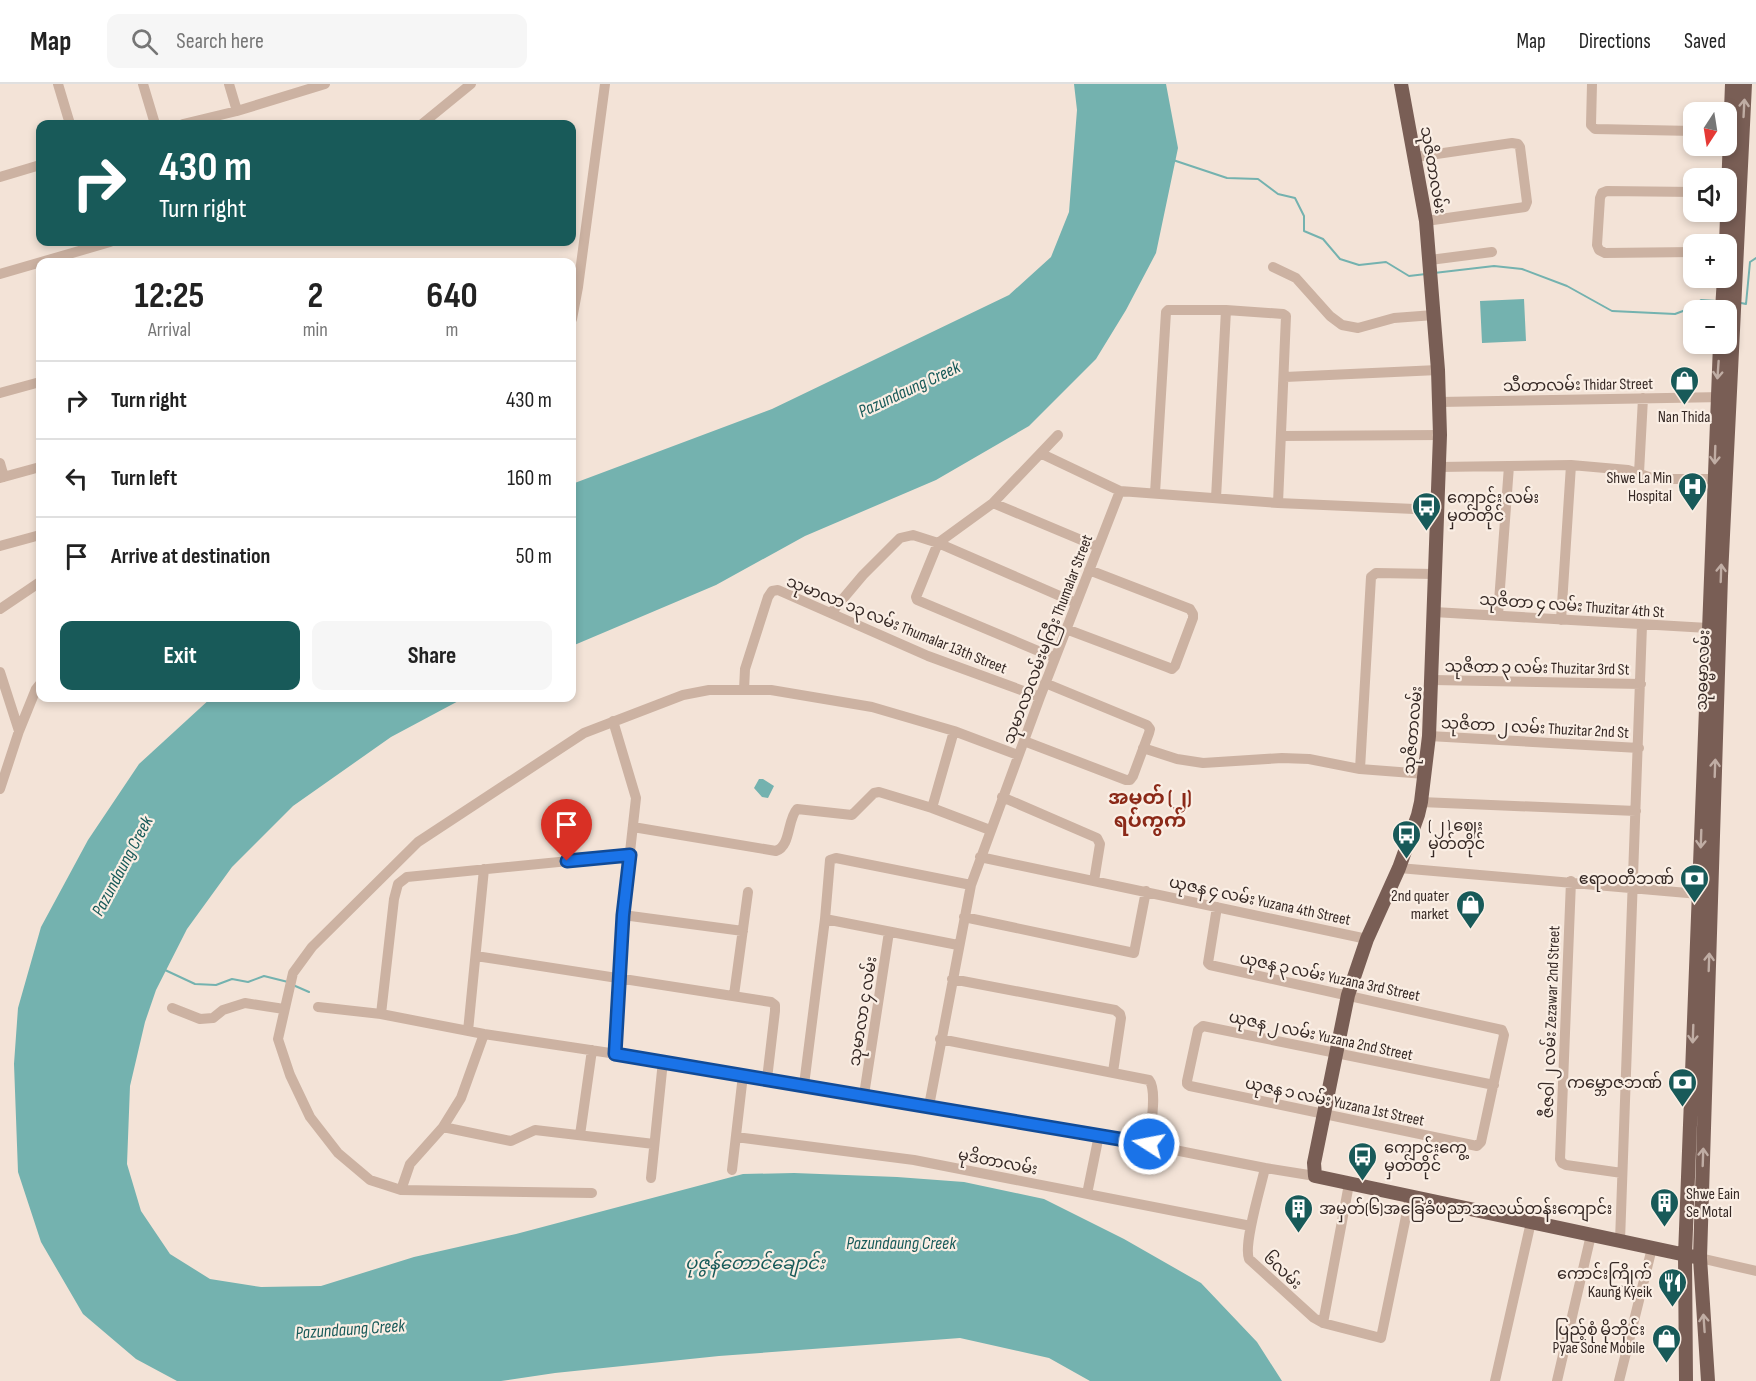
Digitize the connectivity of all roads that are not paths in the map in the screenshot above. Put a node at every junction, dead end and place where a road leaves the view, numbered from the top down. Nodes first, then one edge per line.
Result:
1 (58, 84) edge
2 (143, 84) edge
3 (229, 84) edge
4 (471, 84) edge
5 (605, 84) edge
6 (1401, 84) edge
7 (1592, 84) edge
8 (1732, 84) edge
9 (1745, 84) edge
10 (321, 85) edge
11 (1731, 102) edge
12 (237, 111) junction
13 (69, 120) edge
14 (154, 120) edge
15 (200, 120) edge
16 (427, 120) edge
17 (1683, 131) edge
18 (1416, 157) junction
19 (36, 166) edge
20 (0, 177) edge
21 (1683, 192) edge
22 (1426, 221) junction
23 (96, 246) edge
24 (1492, 252) dead end
25 (1683, 252) edge
26 (55, 258) edge
27 (1430, 262) junction
28 (36, 264) edge
29 (1273, 267) dead end
30 (0, 274) edge
31 (576, 298) edge
32 (1226, 310) junction
33 (1434, 315) junction
34 (1721, 354) edge
35 (1438, 370) junction
36 (1285, 377) junction
37 (36, 383) edge
38 (0, 393) edge
39 (1723, 397) junction
40 (1643, 398) junction
41 (1439, 402) junction
42 (1058, 435) dead end
43 (1440, 435) junction
44 (1281, 436) junction
45 (1041, 454) junction
46 (0, 463) edge
47 (1571, 465) junction
48 (1439, 466) junction
49 (1509, 466) junction
50 (36, 468) edge
51 (1639, 473) junction
52 (2, 478) edge
53 (1714, 479) junction
54 (1120, 491) junction
55 (1155, 493) junction
56 (1216, 498) junction
57 (993, 502) junction
58 (1278, 503) junction
59 (1437, 510) junction
60 (1718, 527) junction
61 (36, 536) edge
62 (938, 543) junction
63 (0, 546) edge
64 (1098, 547) junction
65 (1089, 570) junction
66 (1435, 573) junction
67 (36, 585) edge
68 (1076, 603) junction
69 (0, 609) edge
70 (1434, 612) junction
71 (831, 613) junction
72 (1498, 615) junction
73 (1561, 620) junction
74 (1642, 625) junction
75 (1708, 628) junction
76 (1066, 629) junction
77 (1055, 658) junction
78 (0, 672) edge
79 (1433, 680) junction
80 (1045, 683) junction
81 (1641, 684) junction
82 (36, 689) edge
83 (744, 690) junction
84 (1040, 697) junction
85 (613, 721) junction
86 (19, 731) junction
87 (954, 731) junction
88 (1430, 736) junction
89 (1023, 741) junction
90 (1143, 748) junction
91 (1639, 748) junction
92 (1018, 755) junction
93 (4, 766) edge
94 (1359, 768) junction
95 (1425, 774) junction
96 (0, 789) edge
97 (1002, 797) junction
98 (1421, 802) junction
99 (932, 808) junction
100 (1636, 811) junction
101 (633, 827) junction
102 (990, 830) junction
103 (630, 855) junction
104 (980, 857) junction
105 (1399, 868) junction
106 (484, 869) junction
107 (1094, 881) junction
108 (1570, 881) junction
109 (971, 885) junction
110 (1632, 887) junction
111 (1146, 891) junction
112 (748, 892) dead end
113 (1699, 894) junction
114 (1217, 907) junction
115 (623, 915) junction
116 (964, 917) junction
117 (825, 919) junction
118 (743, 931) junction
119 (890, 932) junction
120 (1367, 939) junction
121 (958, 945) junction
122 (476, 956) junction
123 (620, 979) junction
124 (952, 979) junction
125 (734, 995) junction
126 (1348, 995) junction
127 (318, 1007) dead end
128 (172, 1008) dead end
129 (284, 1009) junction
130 (381, 1014) junction
131 (468, 1031) junction
132 (484, 1034) junction
133 (940, 1039) junction
134 (592, 1050) junction
135 (615, 1054) junction
136 (1335, 1054) junction
137 (663, 1061) junction
138 (1113, 1072) junction
139 (743, 1075) junction
140 (767, 1079) junction
141 (1187, 1084) joint
142 (804, 1085) junction
143 (1494, 1085) junction
144 (864, 1095) junction
145 (929, 1106) junction
146 (1324, 1113) junction
147 (443, 1127) junction
148 (580, 1135) junction
149 (1099, 1135) junction
150 (736, 1137) junction
151 (654, 1144) junction
152 (1149, 1144) junction
153 (1265, 1168) junction
154 (1315, 1169) junction
155 (732, 1170) dead end
156 (1622, 1173) junction
157 (651, 1178) dead end
158 (1349, 1184) junction
159 (401, 1190) junction
160 (592, 1193) dead end
161 (1087, 1194) junction
162 (1410, 1197) junction
163 (1531, 1222) junction
164 (1251, 1226) junction
165 (1591, 1235) junction
166 (1620, 1241) junction
167 (1652, 1248) junction
168 (1684, 1255) junction
169 (1700, 1258) junction
170 (1756, 1271) edge
171 (1323, 1323) junction
172 (1495, 1381) edge
173 (1557, 1381) edge
174 (1619, 1381) edge
175 (1686, 1381) edge
176 (1708, 1381) edge

1 - 13 street
2 - 14 street
3 - 12 street
4 - 16 street
5 - 31 street
6 - 18 main road, သုဇိတာလမ်း
7 - 17 street
8 - 11 main road
39 -> 9 main road, သုဓမ္မာလမ်း
10 - 12 street
12 - 15 street
18 - 22 main road, သုဇိတာလမ်း
18 - 22 street
19 - 20 street
21 - 25 street
22 - 27 main road, သုဇိတာလမ်း
23 - 26 street
24 - 27 street
27 - 33 main road, သုဇိတာလမ်း
28 - 30 street
29 - 33 street
32 - 36 street
32 - 55 street
32 - 56 street
33 - 35 main road, သုဇိတာလမ်း
34 -> 39 main road, သုဓမ္မာလမ်း
35 - 36 street
35 - 41 main road, သုဇိတာလမ်း
36 - 44 street
37 - 38 street
39 - 40 street, သီတာလမ်း Thidar Street
39 -> 53 main road, သုဓမ္မာလမ်း
39 - 60 main road, သုဓမ္မာလမ်း
40 - 41 street, သီတာလမ်း Thidar Street
40 - 51 street
41 - 43 main road, သုဇိတာလမ်း
42 - 45 street
43 - 44 street
43 - 48 main road, သုဇိတာလမ်း
44 - 58 street
45 - 54 street
45 - 57 street
46 - 52 street
47 - 49 street
47 - 51 street
47 - 73 street
48 - 49 street
48 - 59 main road, သုဇိတာလမ်း
49 - 72 street
50 - 52 street
51 - 53 street
53 - 60 main road, သုဓမ္မာလမ်း
54 - 55 street
54 - 64 street, သုမာလာလမ်းမကြီး Thumalar Street
55 - 56 street
56 - 58 street
57 - 62 street
57 - 64 street
58 - 59 street
59 - 66 main road, သုဇိတာလမ်း
60 - 75 main road, သုဓမ္မာလမ်း
169 -> 60 main road, သုဓမ္မာလမ်း
61 - 63 street
62 - 68 street
62 - 71 street
62 - 77 street
64 - 65 street, သုမာလာလမ်းမကြီး Thumalar Street
65 - 68 street, သုမာလာလမ်းမကြီး Thumalar Street
65 - 76 street
66 - 70 main road, သုဇိတာလမ်း
66 - 94 street
67 - 69 street
68 - 76 street, သုမာလာလမ်းမကြီး Thumalar Street
70 - 72 street, သုဇိတာ ၄ လမ်း Thuzitar 4th St
70 - 79 main road, သုဇိတာလမ်း
71 - 83 street, သုမာလာ ၁၃ လမ်း Thumalar 13th Street
71 - 84 street, သုမာလာ ၁၃ လမ်း Thumalar 13th Street
72 - 73 street, သုဇိတာ ၄ လမ်း Thuzitar 4th St
73 - 74 street, သုဇိတာ ၄ လမ်း Thuzitar 4th St
74 - 75 street, သုဇိတာ ၄ လမ်း Thuzitar 4th St
74 - 81 street
75 -> 113 main road, သုဓမ္မာလမ်း
76 - 77 street, သုမာလာလမ်းမကြီး Thumalar Street
77 - 80 street, သုမာလာလမ်းမကြီး Thumalar Street
78 - 86 street
79 - 81 street, သုဇိတာ ၃ လမ်း Thuzitar 3rd St
79 - 88 main road, သုဇိတာလမ်း
80 - 84 street, သုမာလာလမ်းမကြီး Thumalar Street
80 - 90 street
81 - 91 street
82 - 86 street
83 - 85 street
83 - 87 street
84 - 89 street, သုမာလာလမ်းမကြီး Thumalar Street
85 - 101 street
85 - 129 street
86 - 93 street
87 - 92 street
87 - 99 street
88 - 91 street, သုဇိတာ ၂ လမ်း Thuzitar 2nd St
88 - 95 main road, သုဇိတာလမ်း
89 - 90 street
89 - 92 street, သုမာလာလမ်းမကြီး Thumalar Street
90 - 94 street
91 - 100 street
92 - 97 street, သုမာလာလမ်းမကြီး Thumalar Street
93 - 96 street
94 - 95 street
95 - 98 main road, သုဇိတာလမ်း
97 - 102 street, သုမာလာလမ်းမကြီး Thumalar Street
97 - 107 street
98 - 100 street
98 - 105 main road, သုဇိတာလမ်း
99 - 101 street
99 - 102 street
100 - 110 street
101 - 103 street
102 - 104 street, သုမာလာလမ်းမကြီး Thumalar Street
103 - 106 street
103 - 115 street
104 - 107 street, ယုဇန ၄ လမ်း Yuzana 4th Street
104 - 109 street, သုမာလာလမ်းမကြီး Thumalar Street
105 - 108 street
105 - 120 main road, သုဇိတာလမ်း
106 - 122 street
106 - 130 street
107 - 111 street, ယုဇန ၄ လမ်း Yuzana 4th Street
108 - 110 street
108 - 156 street, ဇီဇဝါ ၂ လမ်း Zezawar 2nd Street
109 - 116 street, သုမာလာလမ်းမကြီး Thumalar Street
109 - 117 street
110 - 113 street
110 - 156 street
111 - 114 street, ယုဇန ၄ လမ်း Yuzana 4th Street
111 - 116 street
112 - 118 street
113 -> 168 main road, သုဓမ္မာလမ်း
114 - 120 street, ယုဇန ၄ လမ်း Yuzana 4th Street
114 - 126 street, ယုဇန ၃ လမ်း Yuzana 3rd Street
115 - 118 street
115 - 123 street
116 - 121 street, သုမာလာလမ်းမကြီး Thumalar Street
117 - 119 street
117 - 142 street
118 - 125 street
119 - 121 street
119 - 144 street, သုမာလာ ၄ လမ်း
120 - 126 main road, သုဇိတာလမ်း
121 - 124 street, သုမာလာလမ်းမကြီး Thumalar Street
122 - 123 street
122 - 131 street
123 - 125 street
123 - 135 street
124 - 133 street, သုမာလာလမ်းမကြီး Thumalar Street
124 - 138 street
125 - 140 street
126 - 136 main road, သုဇိတာလမ်း
126 - 143 street, ယုဇန ၃ လမ်း Yuzana 3rd Street
127 - 130 street
128 - 129 street
129 - 159 street
130 - 131 street
131 - 132 street
132 - 134 street
132 - 147 street
133 - 138 street
133 - 145 street, သုမာလာလမ်းမကြီး Thumalar Street
134 - 135 street
134 - 148 street
135 - 137 street
136 - 141 street, ယုဇန ၂ လမ်း Yuzana 2nd Street
136 - 143 street, ယုဇန ၂ လမ်း Yuzana 2nd Street
136 - 146 main road, သုဇိတာလမ်း
137 - 139 street
137 - 151 street
138 - 152 street
139 - 140 street
139 - 150 street
140 - 142 street
141 - 146 street, ယုဇန ၁ လမ်း Yuzana 1st Street
142 - 144 street
143 - 146 street, ယုဇန ၁ လမ်း Yuzana 1st Street
144 - 145 street
145 - 149 street
146 - 154 main road, သုဇိတာလမ်း
147 - 148 street
147 - 159 street
148 - 151 street
149 - 152 street
149 - 161 street
150 - 155 street
150 - 161 street, မုဒိတာလမ်း
151 - 157 street
152 - 153 street
153 - 154 street
153 - 164 street, ၆လမ်း
154 - 158 main road
156 - 166 street
158 - 162 main road
158 - 171 street
159 - 160 street
161 - 164 street, မုဒိတာလမ်း
162 - 163 main road
162 - 171 street, ၆လမ်း
163 - 165 main road
163 - 172 street
164 - 171 street, ၆လမ်း
165 - 166 main road
165 - 173 street
166 - 167 main road
167 - 168 main road
167 - 174 street
168 - 169 main road
168 - 175 main road, သုဓမ္မာလမ်း
169 - 170 street
176 -> 169 main road, သုဓမ္မာလမ်း

